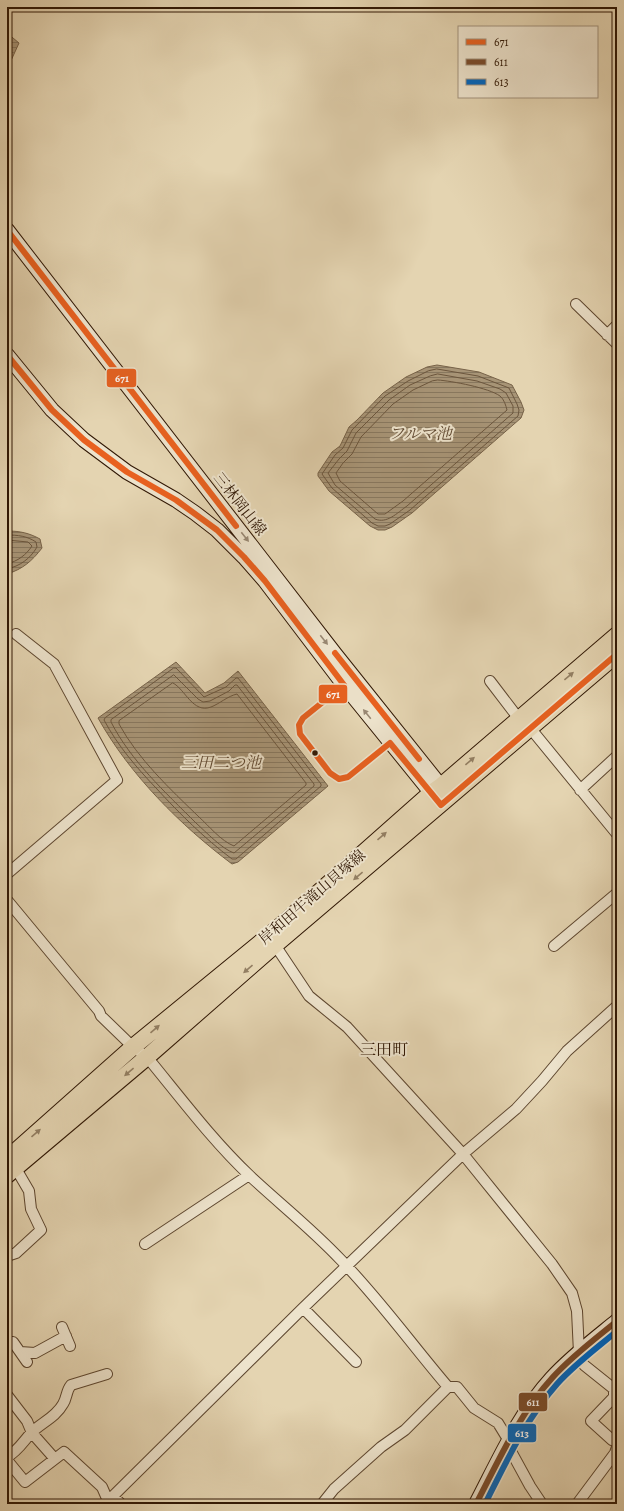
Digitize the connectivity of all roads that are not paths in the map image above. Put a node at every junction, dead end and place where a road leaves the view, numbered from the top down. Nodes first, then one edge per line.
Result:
1 (7, 230) edge
2 (576, 304) dead end
3 (617, 325) edge
4 (607, 335) junction
5 (617, 344) edge
6 (7, 355) edge
7 (16, 634) dead end
8 (617, 636) edge
9 (617, 654) edge
10 (490, 681) dead end
11 (525, 724) junction
12 (617, 756) edge
13 (580, 790) junction
14 (440, 795) junction
15 (617, 834) edge
16 (7, 874) edge
17 (617, 893) edge
18 (7, 900) edge
19 (276, 945) junction
20 (554, 946) dead end
21 (617, 1006) edge
22 (134, 1047) junction
23 (147, 1057) junction
24 (463, 1154) junction
25 (10, 1167) edge
26 (249, 1175) junction
27 (152, 1243) dead end
28 (7, 1256) edge
29 (347, 1266) junction
30 (303, 1308) junction
31 (617, 1321) edge
32 (7, 1342) edge
33 (70, 1346) dead end
34 (20, 1352) junction
35 (578, 1354) junction
36 (27, 1362) dead end
37 (356, 1362) dead end
38 (107, 1374) dead end
39 (448, 1387) junction
40 (7, 1394) edge
41 (32, 1433) junction
42 (617, 1441) edge
43 (508, 1442) junction
44 (617, 1447) edge
45 (7, 1457) edge
46 (55, 1459) junction
47 (7, 1460) edge
48 (110, 1501) edge
49 (121, 1504) edge
50 (322, 1504) edge
51 (476, 1504) edge
52 (542, 1504) edge
53 (577, 1504) edge

1 -> 14 main road, 三林岡山線
2 - 4 street
3 - 4 street
4 - 5 street
14 -> 6 main road, 三林岡山線
7 - 16 street
11 -> 8 main road, 岸和田牛滝山貝塚線
9 - 11 main road, 岸和田牛滝山貝塚線
10 - 11 street
11 - 13 street
11 - 14 main road, 岸和田牛滝山貝塚線
12 - 13 street
13 - 15 street
14 -> 19 main road, 岸和田牛滝山貝塚線
22 -> 14 main road, 岸和田牛滝山貝塚線
17 - 20 street
18 - 22 street
19 -> 23 main road, 岸和田牛滝山貝塚線
19 - 24 street
21 - 24 street
22 - 23 street
25 -> 22 main road, 岸和田牛滝山貝塚線
23 -> 25 main road, 岸和田牛滝山貝塚線
23 - 26 street
24 - 29 street
24 - 35 street
25 - 28 street
26 - 27 street
26 - 29 street
29 - 30 street
29 - 39 street
30 - 37 street
30 - 48 street
31 - 35 main road
32 - 34 street
33 - 34 street
34 - 36 street
35 - 42 street
35 - 43 main road
38 - 41 street
39 - 43 street
39 - 50 street
40 - 41 street
41 - 45 street
41 - 46 street
43 - 51 main road
43 - 52 street
44 - 53 street
46 - 47 street
46 - 48 street
48 - 49 street

